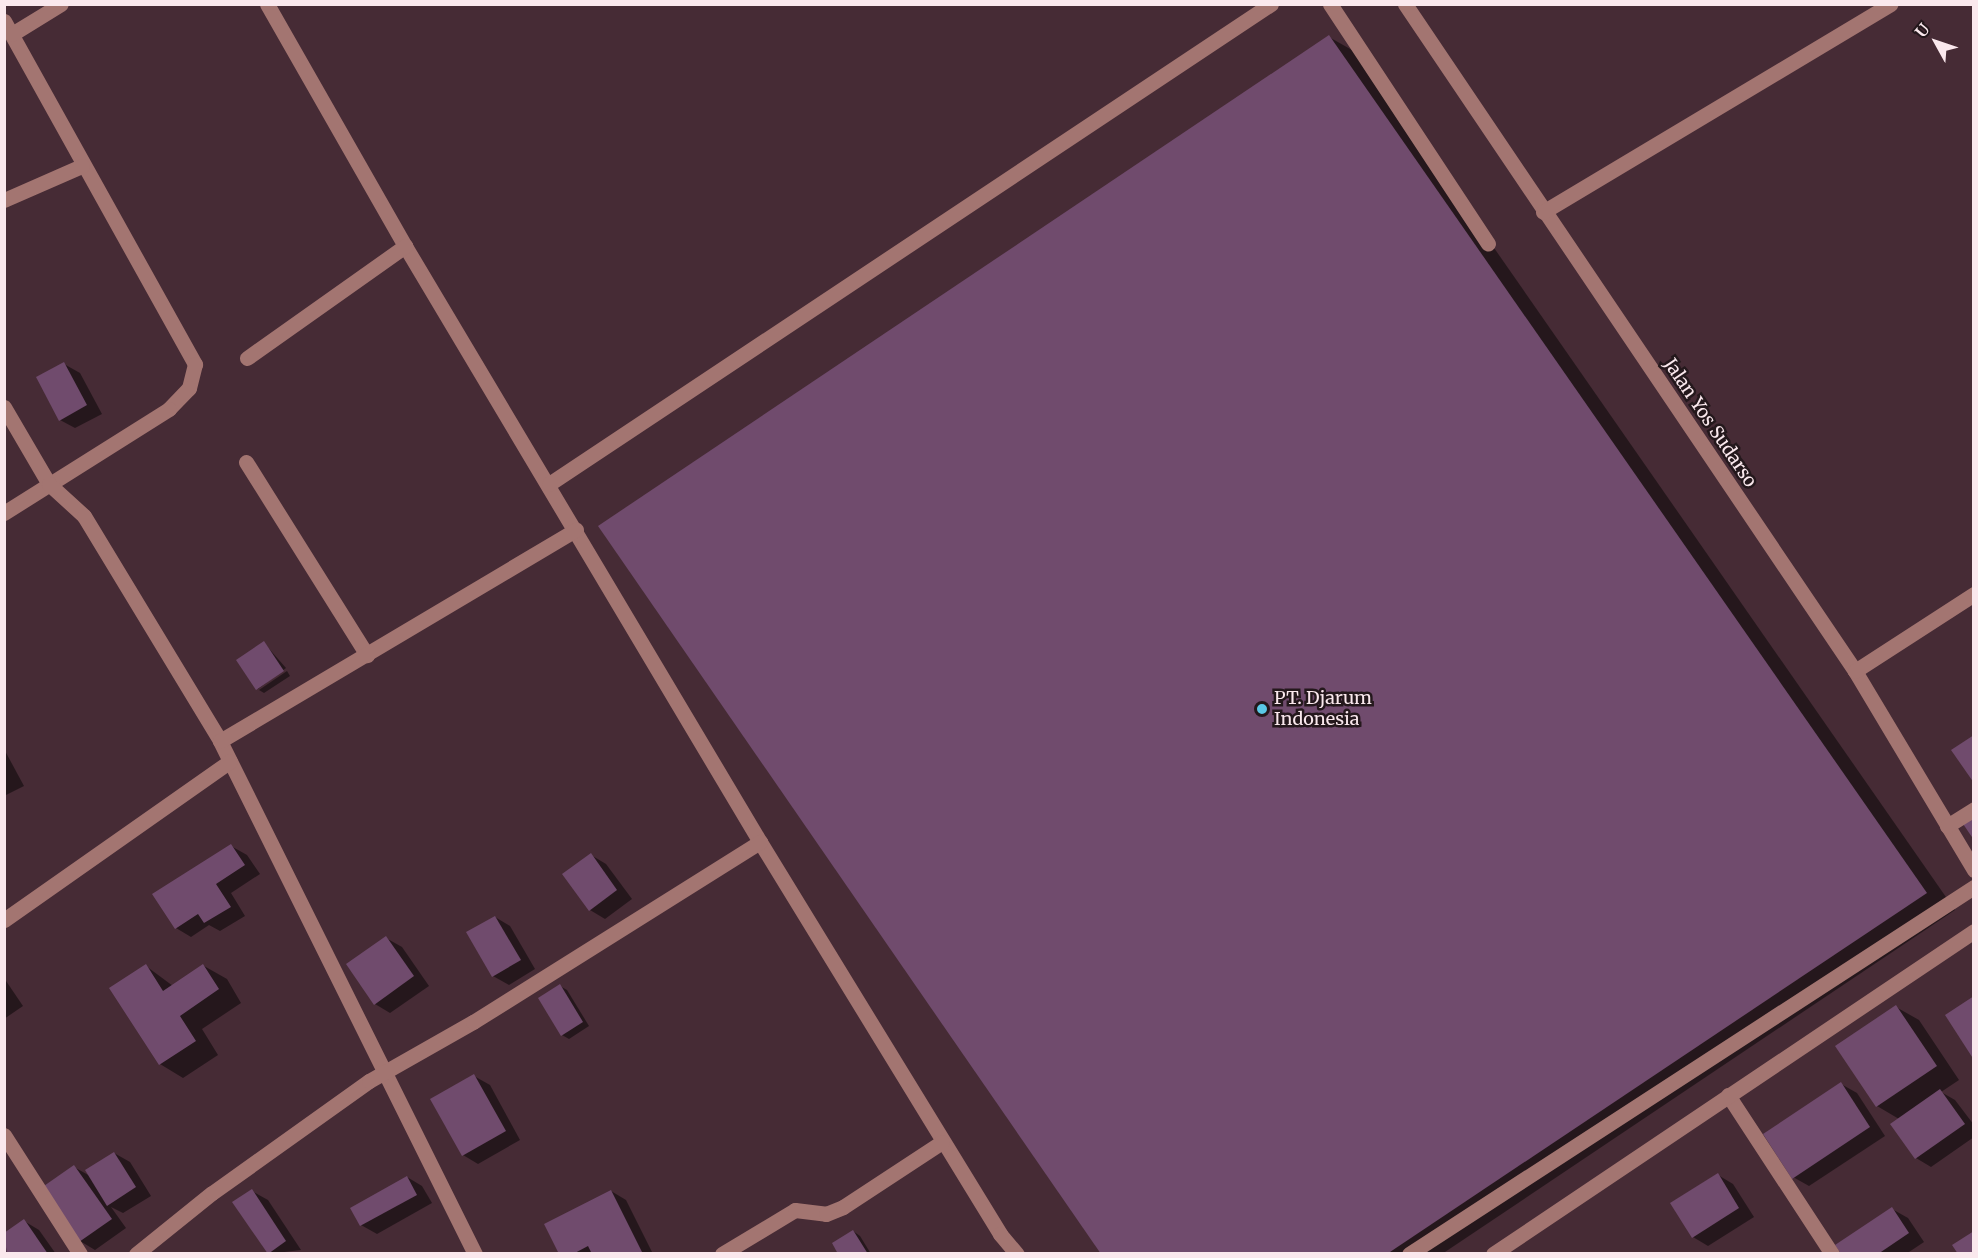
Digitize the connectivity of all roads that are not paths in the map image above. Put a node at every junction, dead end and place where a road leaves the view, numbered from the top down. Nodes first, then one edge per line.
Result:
1 (61, 4) edge
2 (267, 4) edge
3 (1271, 4) edge
4 (1330, 4) edge
5 (1405, 4) edge
6 (1890, 4) edge
7 (8, 28) edge
8 (82, 166) junction
9 (4, 200) edge
10 (1543, 212) junction
11 (1488, 244) dead end
12 (405, 246) junction
13 (247, 358) dead end
14 (4, 407) edge
15 (246, 462) dead end
16 (49, 484) junction
17 (549, 484) junction
18 (4, 513) edge
19 (576, 530) junction
20 (1974, 594) edge
21 (367, 655) junction
22 (1855, 671) junction
23 (220, 741) junction
24 (230, 760) junction
25 (1974, 809) edge
26 (1947, 826) junction
27 (760, 842) junction
28 (1974, 870) edge
29 (1974, 887) edge
30 (4, 920) edge
31 (1974, 931) edge
32 (383, 1073) junction
33 (1728, 1095) junction
34 (4, 1135) edge
35 (942, 1142) junction
36 (1510, 1250) edge
37 (80, 1254) edge
38 (136, 1254) edge
39 (475, 1254) edge
40 (722, 1254) edge
41 (1017, 1254) edge
42 (1408, 1254) edge
43 (1493, 1254) edge
44 (1832, 1254) edge

1 - 7 street
2 - 12 street
3 - 17 street
4 - 11 street
5 - 10 street, Jalan Yos Sudarso
6 - 10 street
7 - 8 street
8 - 9 street
8 - 16 street
10 - 22 street, Jalan Yos Sudarso
12 - 13 street
12 - 17 street
14 - 16 street
15 - 21 street
16 - 18 street
16 - 23 street
17 - 19 street
19 - 21 street
19 - 27 street
20 - 22 street
21 - 23 street
22 - 26 street, Jalan Yos Sudarso
23 - 24 street
24 - 30 street
24 - 32 street
25 - 26 street
26 - 28 street, Jalan Yos Sudarso
27 - 32 street
27 - 35 street
29 - 42 street
31 - 33 street
32 - 38 street
32 - 39 street
33 - 36 street
33 - 44 street
34 - 37 street
35 - 40 street
35 - 41 street
36 - 43 street

